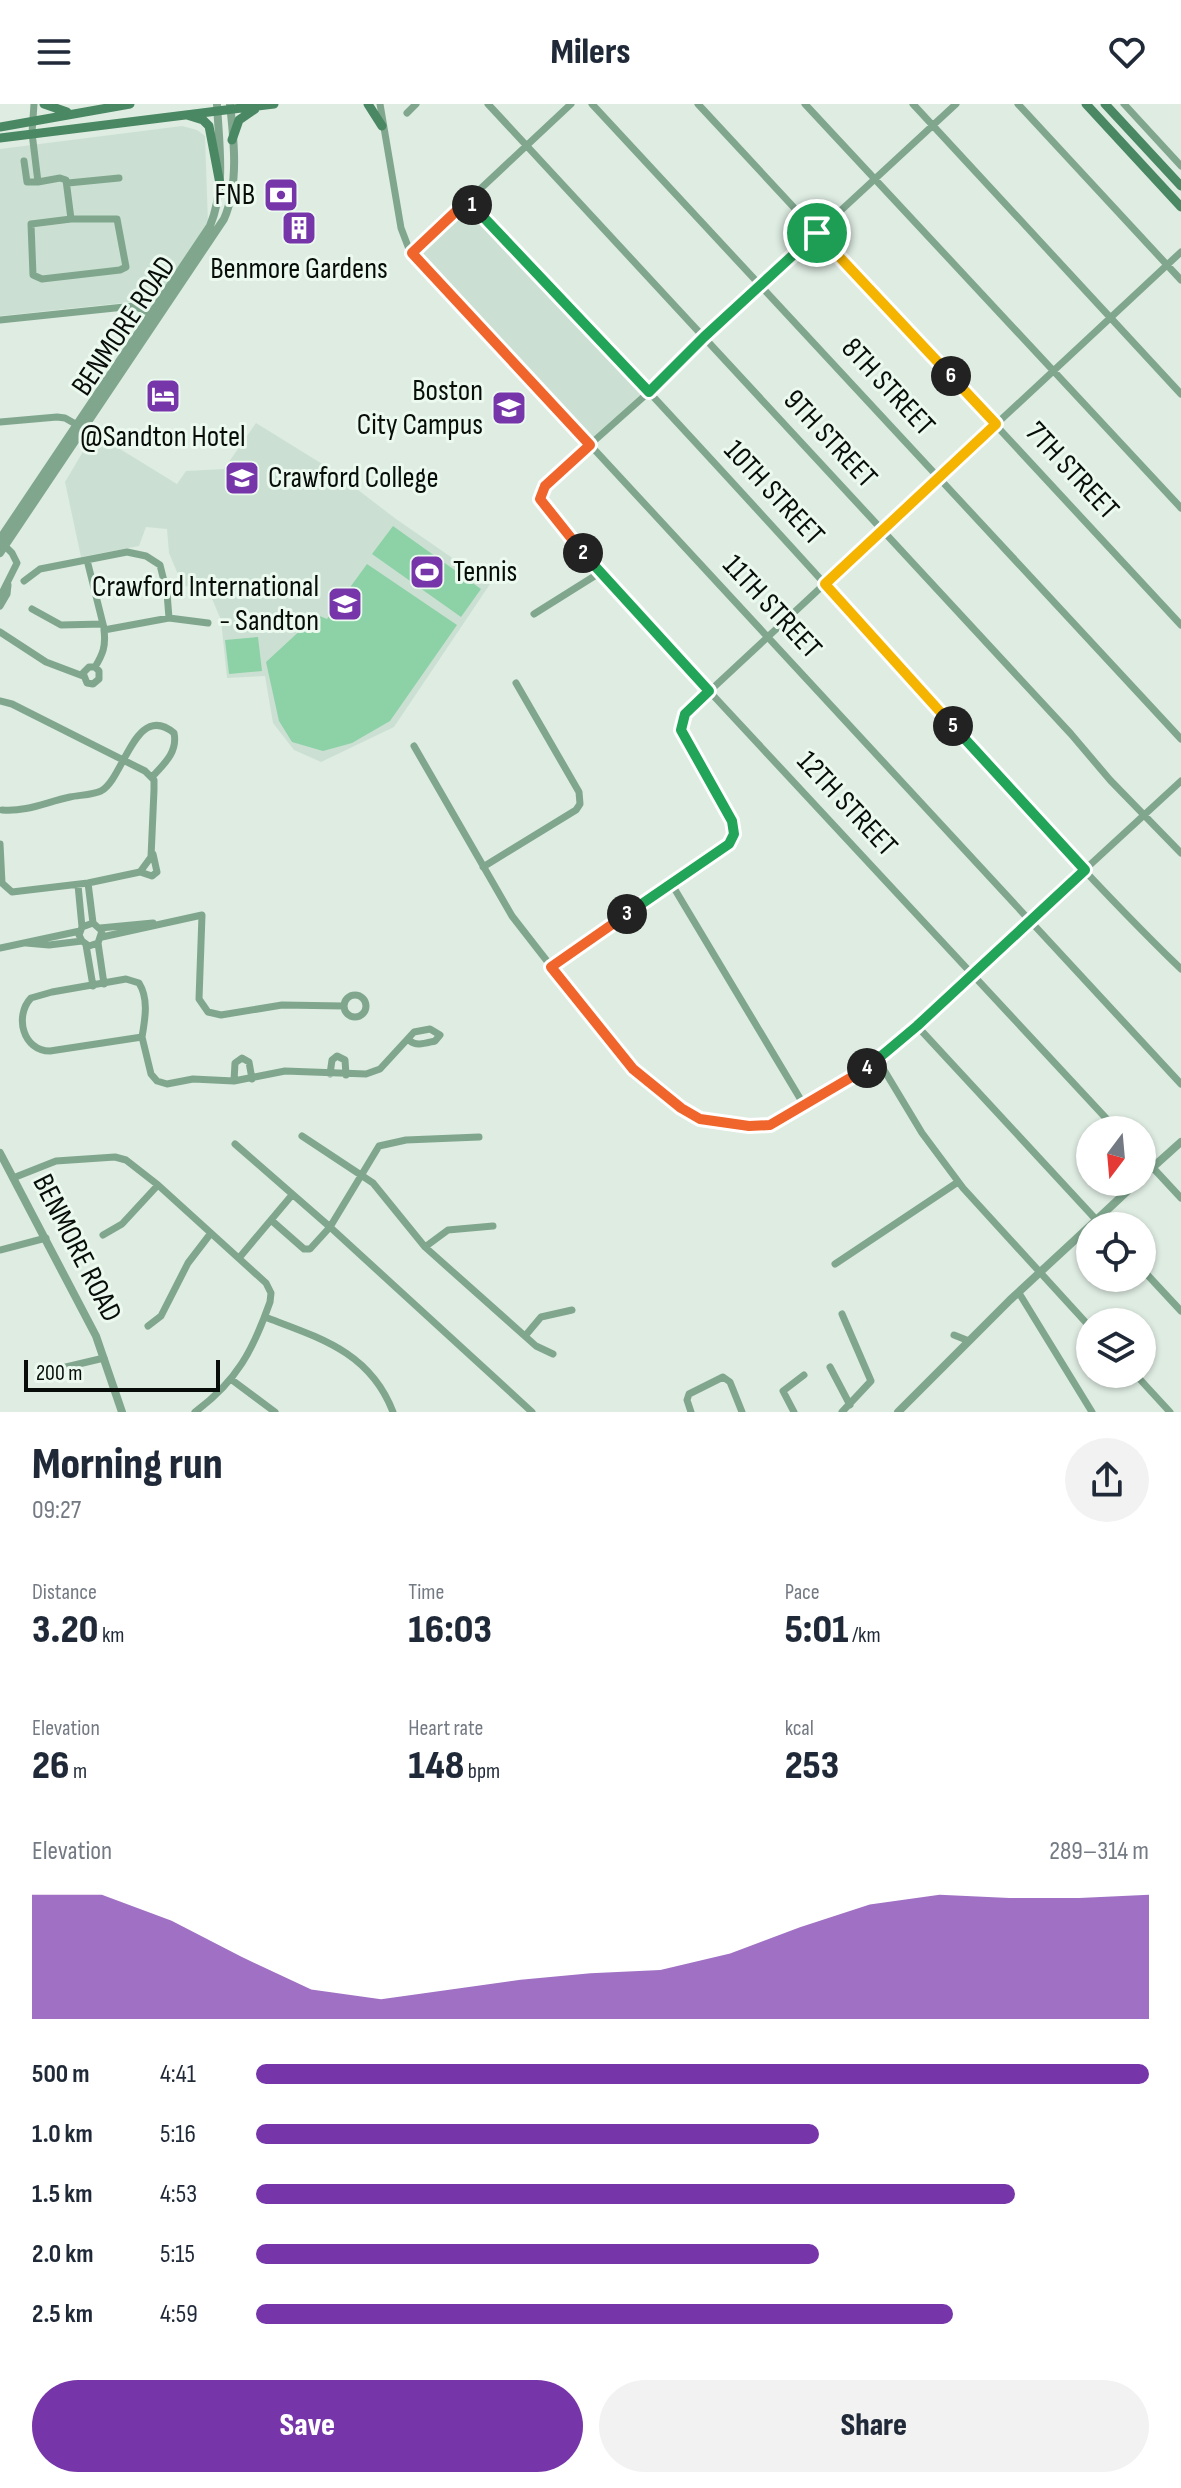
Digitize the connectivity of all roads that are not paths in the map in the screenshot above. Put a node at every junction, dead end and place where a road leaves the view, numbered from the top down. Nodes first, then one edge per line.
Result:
1 (34, 104) edge
2 (44, 104) edge
3 (130, 104) edge
4 (274, 104) edge
5 (368, 104) edge
6 (377, 104) edge
7 (416, 104) edge
8 (488, 104) edge
9 (571, 104) edge
10 (592, 104) edge
11 (698, 104) edge
12 (805, 104) edge
13 (913, 104) edge
14 (956, 104) edge
15 (1018, 104) edge
16 (1086, 104) edge
17 (1105, 104) edge
18 (1124, 104) edge
19 (230, 106) edge
20 (262, 106) edge
21 (217, 107) edge
22 (73, 113) junction
23 (407, 113) dead end
24 (182, 114) junction
25 (35, 121) junction
26 (932, 125) junction
27 (0, 127) edge
28 (383, 129) junction
29 (32, 133) junction
30 (0, 138) edge
31 (232, 140) junction
32 (525, 145) junction
33 (24, 161) dead end
34 (1181, 166) edge
35 (119, 178) dead end
36 (874, 179) junction
37 (38, 182) junction
38 (68, 183) junction
39 (220, 184) junction
40 (1181, 186) edge
41 (468, 200) junction
42 (1181, 207) edge
43 (71, 219) junction
44 (817, 233) junction
45 (1181, 252) edge
46 (412, 253) junction
47 (1167, 265) junction
48 (1181, 280) edge
49 (761, 286) junction
50 (156, 315) junction
51 (1110, 319) junction
52 (0, 320) edge
53 (704, 337) junction
54 (1054, 372) junction
55 (649, 392) junction
56 (1181, 394) edge
57 (0, 422) edge
58 (996, 424) junction
59 (80, 427) junction
60 (590, 445) junction
61 (940, 478) junction
62 (1181, 508) edge
63 (882, 530) junction
64 (1, 544) edge
65 (87, 560) junction
66 (601, 572) junction
67 (24, 581) dead end
68 (825, 584) junction
69 (8, 585) junction
70 (0, 597) edge
71 (0, 606) edge
72 (32, 609) dead end
73 (534, 614) dead end
74 (169, 618) junction
75 (208, 623) dead end
76 (1181, 625) edge
77 (103, 627) junction
78 (0, 632) edge
79 (768, 638) junction
80 (95, 667) junction
81 (83, 676) junction
82 (516, 683) dead end
83 (709, 691) junction
84 (1, 701) edge
85 (1181, 739) edge
86 (414, 746) dead end
87 (124, 761) junction
88 (152, 777) junction
89 (1181, 781) edge
90 (1, 811) edge
91 (1144, 815) junction
92 (0, 844) edge
93 (1181, 853) edge
94 (483, 867) junction
95 (1085, 870) junction
96 (88, 883) junction
97 (671, 883) junction
98 (78, 885) junction
99 (1029, 921) junction
100 (159, 924) junction
101 (97, 926) junction
102 (81, 929) junction
103 (100, 940) junction
104 (26, 943) junction
105 (84, 943) junction
106 (0, 948) edge
107 (551, 967) junction
108 (1181, 969) edge
109 (973, 974) junction
110 (104, 984) junction
111 (93, 986) junction
112 (344, 1006) dead end
113 (917, 1026) junction
114 (142, 1037) junction
115 (409, 1040) dead end
116 (878, 1060) junction
117 (330, 1074) junction
118 (346, 1075) junction
119 (252, 1079) junction
120 (234, 1081) junction
121 (1181, 1084) edge
122 (804, 1105) junction
123 (1104, 1116) edge
124 (302, 1136) dead end
125 (479, 1137) dead end
126 (1181, 1142) edge
127 (235, 1144) dead end
128 (0, 1153) edge
129 (1156, 1164) edge
130 (1156, 1171) edge
131 (362, 1175) junction
132 (13, 1178) junction
133 (958, 1182) junction
134 (158, 1185) junction
135 (292, 1195) junction
136 (1123, 1196) edge
137 (1181, 1198) edge
138 (1083, 1212) edge
139 (1108, 1212) edge
140 (271, 1220) junction
141 (493, 1226) dead end
142 (330, 1227) junction
143 (211, 1233) junction
144 (103, 1235) dead end
145 (46, 1238) junction
146 (1076, 1241) edge
147 (425, 1247) junction
148 (0, 1250) edge
149 (239, 1258) junction
150 (835, 1264) dead end
151 (1040, 1272) junction
152 (1156, 1284) edge
153 (1019, 1293) junction
154 (572, 1310) dead end
155 (1181, 1311) edge
156 (1076, 1312) edge
157 (842, 1314) dead end
158 (265, 1317) junction
159 (148, 1326) dead end
160 (954, 1335) dead end
161 (525, 1336) junction
162 (969, 1341) junction
163 (553, 1354) dead end
164 (104, 1358) junction
165 (830, 1367) dead end
166 (49, 1371) dead end
167 (804, 1375) dead end
168 (232, 1380) junction
169 (1148, 1388) edge
170 (850, 1405) junction
171 (122, 1412) edge
172 (195, 1412) edge
173 (275, 1412) edge
174 (393, 1412) edge
175 (532, 1412) edge
176 (691, 1412) edge
177 (742, 1412) edge
178 (794, 1412) edge
179 (842, 1412) edge
180 (898, 1412) edge
181 (1092, 1412) edge
182 (1170, 1412) edge

1 - 25 street
2 - 22 main road
3 - 22 main road
4 - 20 main road
5 - 28 main road
6 - 28 street, 11TH STREET
7 - 23 street
8 - 32 street, 9TH STREET
9 - 32 street
10 - 49 street, 8TH STREET
11 - 44 street, 7TH STREET
12 - 36 street
13 - 26 street
14 - 26 street
15 - 47 street
16 - 42 main road
17 - 40 main road
18 - 34 street
19 - 20 main road
19 - 21 main road
19 - 31 street, BENMORE ROAD
20 - 31 main road
21 - 24 main road
21 - 39 street, BENMORE ROAD
22 - 25 main road
24 - 29 main road
24 - 39 main road
25 - 27 main road
25 - 29 street
26 - 36 street
26 - 51 street
28 - 46 street, 11TH STREET
29 - 30 main road
29 - 37 street
31 - 50 street, BENMORE ROAD
32 - 41 street
32 - 53 street, 9TH STREET
33 - 37 street
35 - 38 street
36 - 44 street
36 - 54 street
37 - 38 street
38 - 43 street
39 - 50 street, BENMORE ROAD
41 - 46 street
41 - 55 street
43 - 43 street
44 - 49 street
44 - 58 street, 7TH STREET
45 - 47 street
46 - 60 street, 11TH STREET
47 - 48 street
47 - 51 street
49 - 53 street
49 - 61 street, 8TH STREET
50 - 52 street
50 - 59 street, BENMORE ROAD
51 - 54 street
51 - 56 street
53 - 55 street
53 - 63 street, 9TH STREET
54 - 58 street
54 - 62 street
55 - 60 street
55 - 68 street, 10TH STREET
57 - 59 street
58 - 61 street
58 - 76 street, 7TH STREET
59 - 64 street, BENMORE ROAD
60 - 66 street, 12TH STREET
60 - 79 street, 11TH STREET
61 - 63 street
61 - 85 street, 8TH STREET
63 - 68 street
63 - 91 street, 9TH STREET
64 - 69 street
65 - 67 street
65 - 74 street
65 - 77 street
66 - 73 street
66 - 83 street, 12TH STREET
68 - 79 street
68 - 95 street, 10TH STREET
69 - 70 street
69 - 71 street
72 - 77 street
74 - 75 street
74 - 77 street
77 - 80 street
78 - 81 street
79 - 83 street
79 - 99 street, 11TH STREET
80 - 81 street
80 - 81 street
82 - 94 street
83 - 97 street
83 - 109 street, 12TH STREET
84 - 87 street
86 - 94 street
87 - 88 street
87 - 88 street
87 - 90 street
88 - 96 street
89 - 91 street
91 - 93 street
91 - 95 street
92 - 98 street
94 - 107 street
95 - 99 street
95 - 108 street, 10TH STREET
96 - 98 street
96 - 101 street
97 - 107 street
97 - 122 street
98 - 102 street
99 - 109 street
99 - 121 street, 11TH STREET
100 - 101 street
100 - 103 street
100 - 112 street
101 - 102 street
101 - 103 street
102 - 104 street
102 - 105 street
103 - 105 street
103 - 110 street
104 - 105 street
104 - 106 street
105 - 111 street
107 - 122 street
109 - 113 street
109 - 123 street, 12TH STREET
110 - 111 street
110 - 114 street
111 - 114 street
113 - 116 street
113 - 138 street
114 - 120 street
115 - 118 street
116 - 122 street
116 - 133 street
117 - 118 street
117 - 118 street
117 - 119 street
119 - 120 street
119 - 120 street
124 - 131 street
125 - 131 street
126 - 129 street
127 - 135 street
128 - 132 street, BENMORE ROAD
130 - 137 street
131 - 142 street
131 - 147 street
132 - 134 street
132 - 145 street, BENMORE ROAD
133 - 150 street
133 - 151 street
134 - 143 street
134 - 144 street
135 - 140 street
135 - 142 street
136 - 139 street
140 - 142 street
140 - 149 street
141 - 147 street
142 - 175 street
143 - 149 street
143 - 159 street
145 - 148 street
145 - 164 street, BENMORE ROAD
146 - 151 street
147 - 161 street
149 - 158 street
151 - 153 street
151 - 156 street
152 - 155 street
153 - 162 street
153 - 181 street
154 - 161 street
157 - 170 street
158 - 168 street
158 - 174 street
160 - 162 street
161 - 163 street
162 - 180 street
164 - 166 street
164 - 171 street, BENMORE ROAD
165 - 170 street
167 - 178 street
168 - 172 street
168 - 173 street
169 - 182 street
170 - 179 street
176 - 177 street

